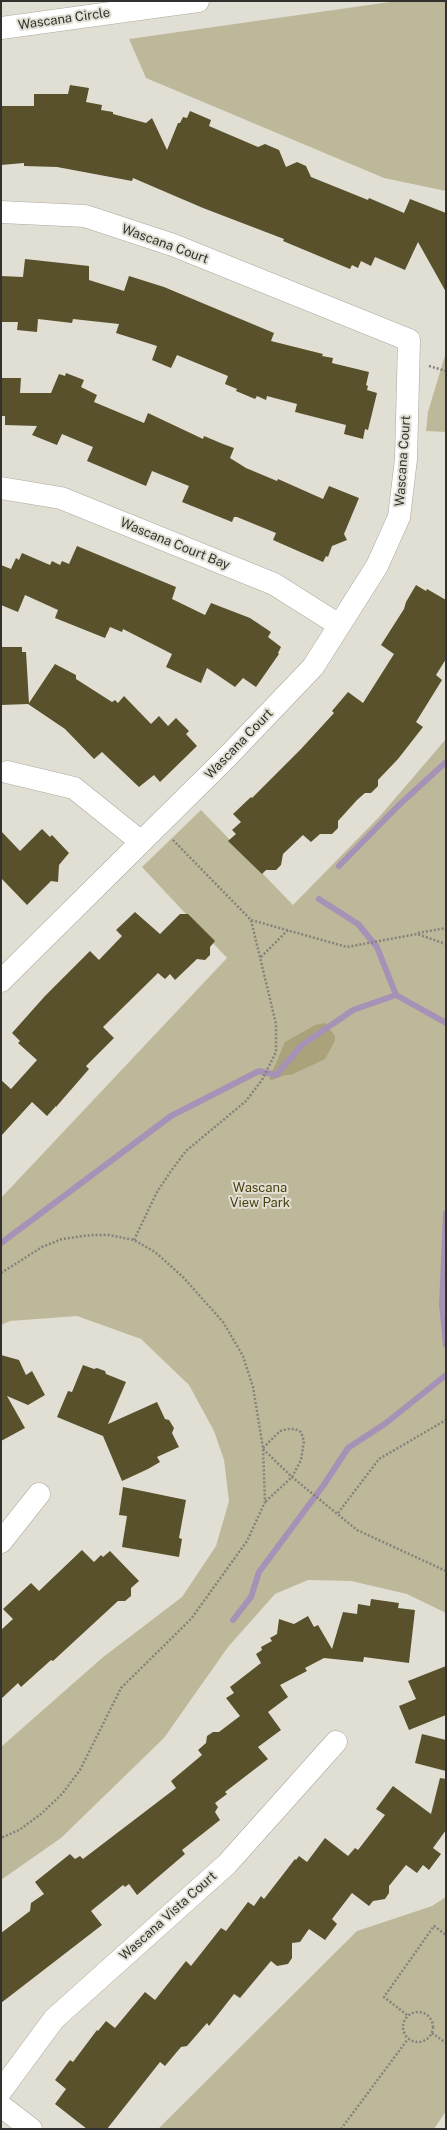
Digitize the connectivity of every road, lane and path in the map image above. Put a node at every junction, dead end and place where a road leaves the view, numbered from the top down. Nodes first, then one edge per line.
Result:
1 (198, 1) edge
2 (1, 28) edge
3 (1, 212) edge
4 (1, 488) edge
5 (339, 625) junction
6 (8, 772) dead end
7 (158, 824) junction
8 (140, 841) junction
9 (250, 920) junction
10 (446, 928) edge
11 (288, 929) junction
12 (418, 934) junction
13 (446, 944) edge
14 (261, 957) junction
15 (1, 981) edge
16 (134, 1240) junction
17 (1, 1273) edge
18 (446, 1420) edge
19 (263, 1448) junction
20 (292, 1477) junction
21 (39, 1494) dead end
22 (265, 1502) junction
23 (338, 1513) junction
24 (1, 1542) edge
25 (446, 1571) edge
26 (336, 1742) dead end
27 (1, 1838) edge
28 (446, 1935) edge
29 (408, 2015) junction
30 (432, 2033) junction
31 (408, 2039) junction
32 (446, 2043) edge
33 (1, 2091) edge
34 (1, 2106) edge
35 (31, 2129) edge
36 (341, 2129) edge

1 - 2 street, Wascana Circle
3 - 5 street, Wascana Court
4 - 5 street, Wascana Court Bay
5 - 7 street, Wascana Court
6 - 8 street
7 - 8 street, Wascana Court
7 - 9 path
8 - 15 street, Wascana Court
9 - 11 path
9 - 14 path
10 - 12 path
11 - 12 path
11 - 14 path
12 - 13 path
14 - 16 path
16 - 17 path
16 - 19 path
18 - 23 path
19 - 20 path
19 - 20 path
19 - 22 path
20 - 22 path
20 - 23 path
21 - 24 street
22 - 27 path
23 - 25 path
26 - 33 street, Wascana Vista Court
28 - 29 path
29 - 30 path
29 - 31 path
30 - 31 path
30 - 32 path
31 - 36 path
34 - 35 street

